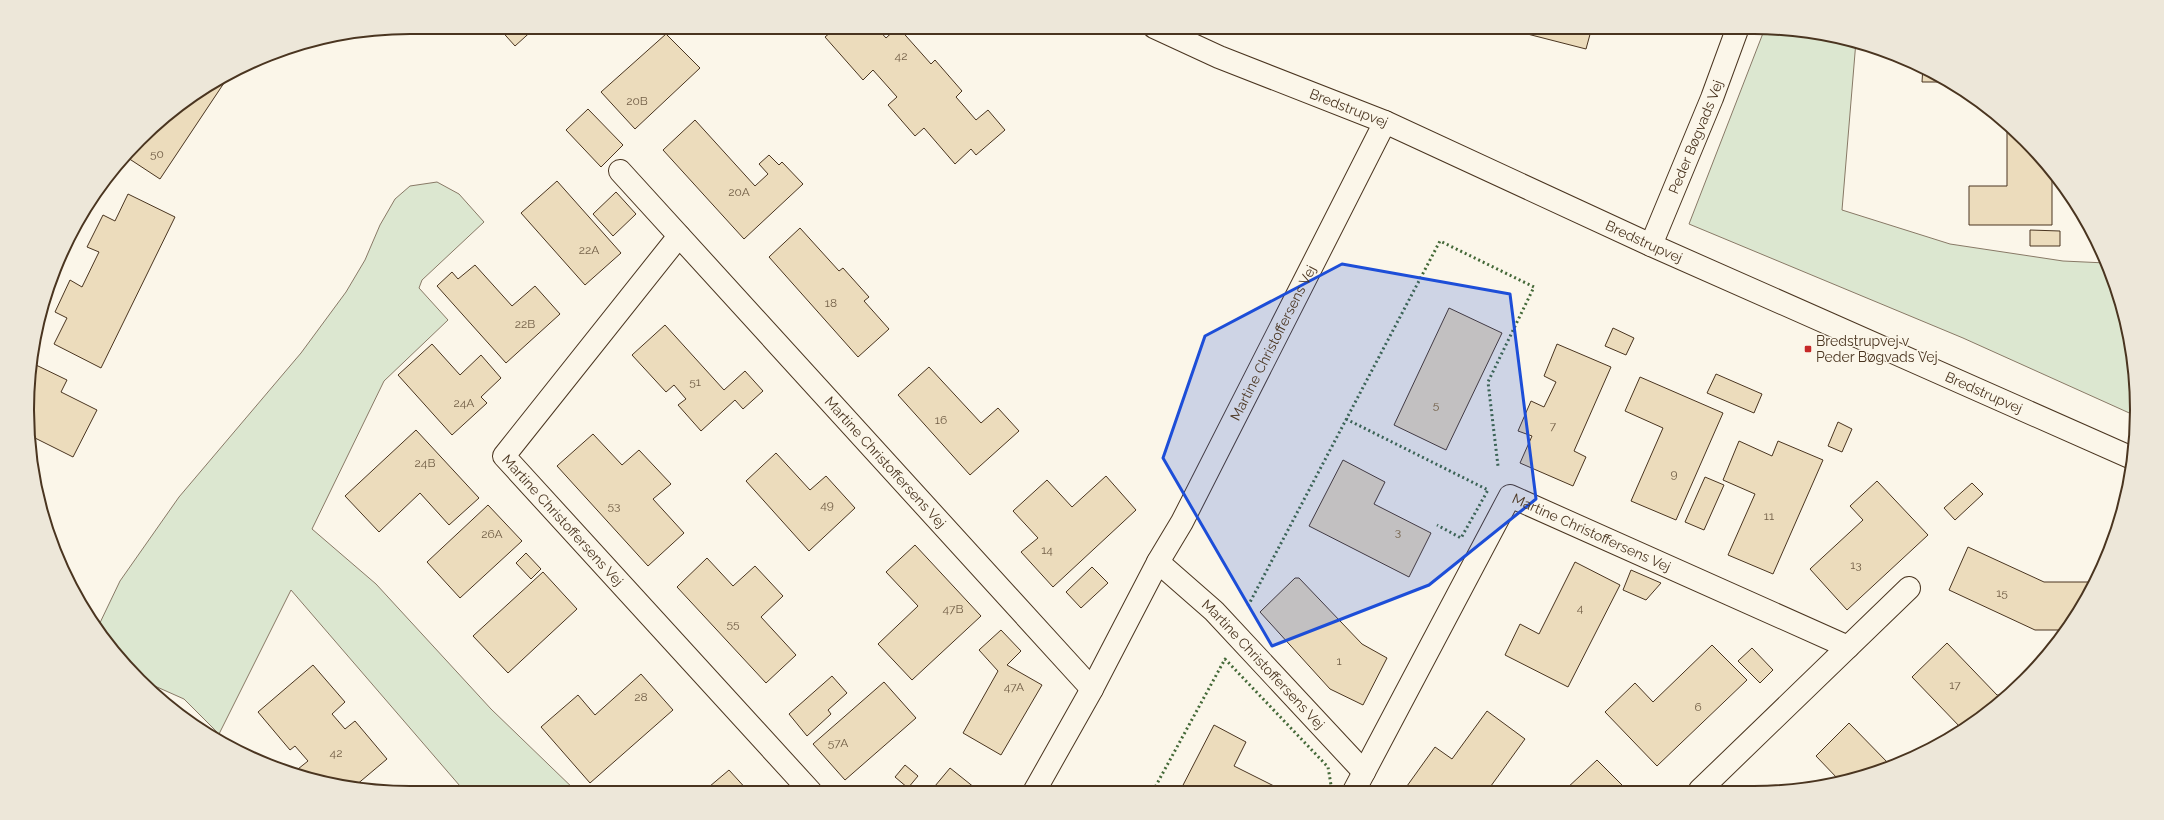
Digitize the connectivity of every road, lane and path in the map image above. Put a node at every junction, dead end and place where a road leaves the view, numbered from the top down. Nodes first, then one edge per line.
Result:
1 (1169, 34) edge
2 (1735, 34) edge
3 (1385, 122) junction
4 (620, 171) dead end
5 (679, 236) junction
6 (1651, 245) junction
7 (2127, 456) edge
8 (1158, 562) junction
9 (1909, 588) dead end
10 (1848, 647) junction
11 (1092, 689) junction
12 (1359, 781) edge
13 (806, 786) edge
14 (1037, 786) edge
15 (1704, 786) edge

1 - 3 street, Bredstrupvej
2 - 6 street, Peder Bøgvads Vej
3 - 6 street, Bredstrupvej
3 - 8 street, Martine Christoffersens Vej
4 - 5 street, Martine Christoffersens Vej
5 - 11 street, Martine Christoffersens Vej
5 - 13 street, Martine Christoffersens Vej
6 - 7 street, Bredstrupvej
8 - 11 street, Martine Christoffersens Vej
8 - 12 street, Martine Christoffersens Vej
9 - 10 street
10 - 12 street, Martine Christoffersens Vej
10 - 15 street
11 - 14 street, Martine Christoffersens Vej

